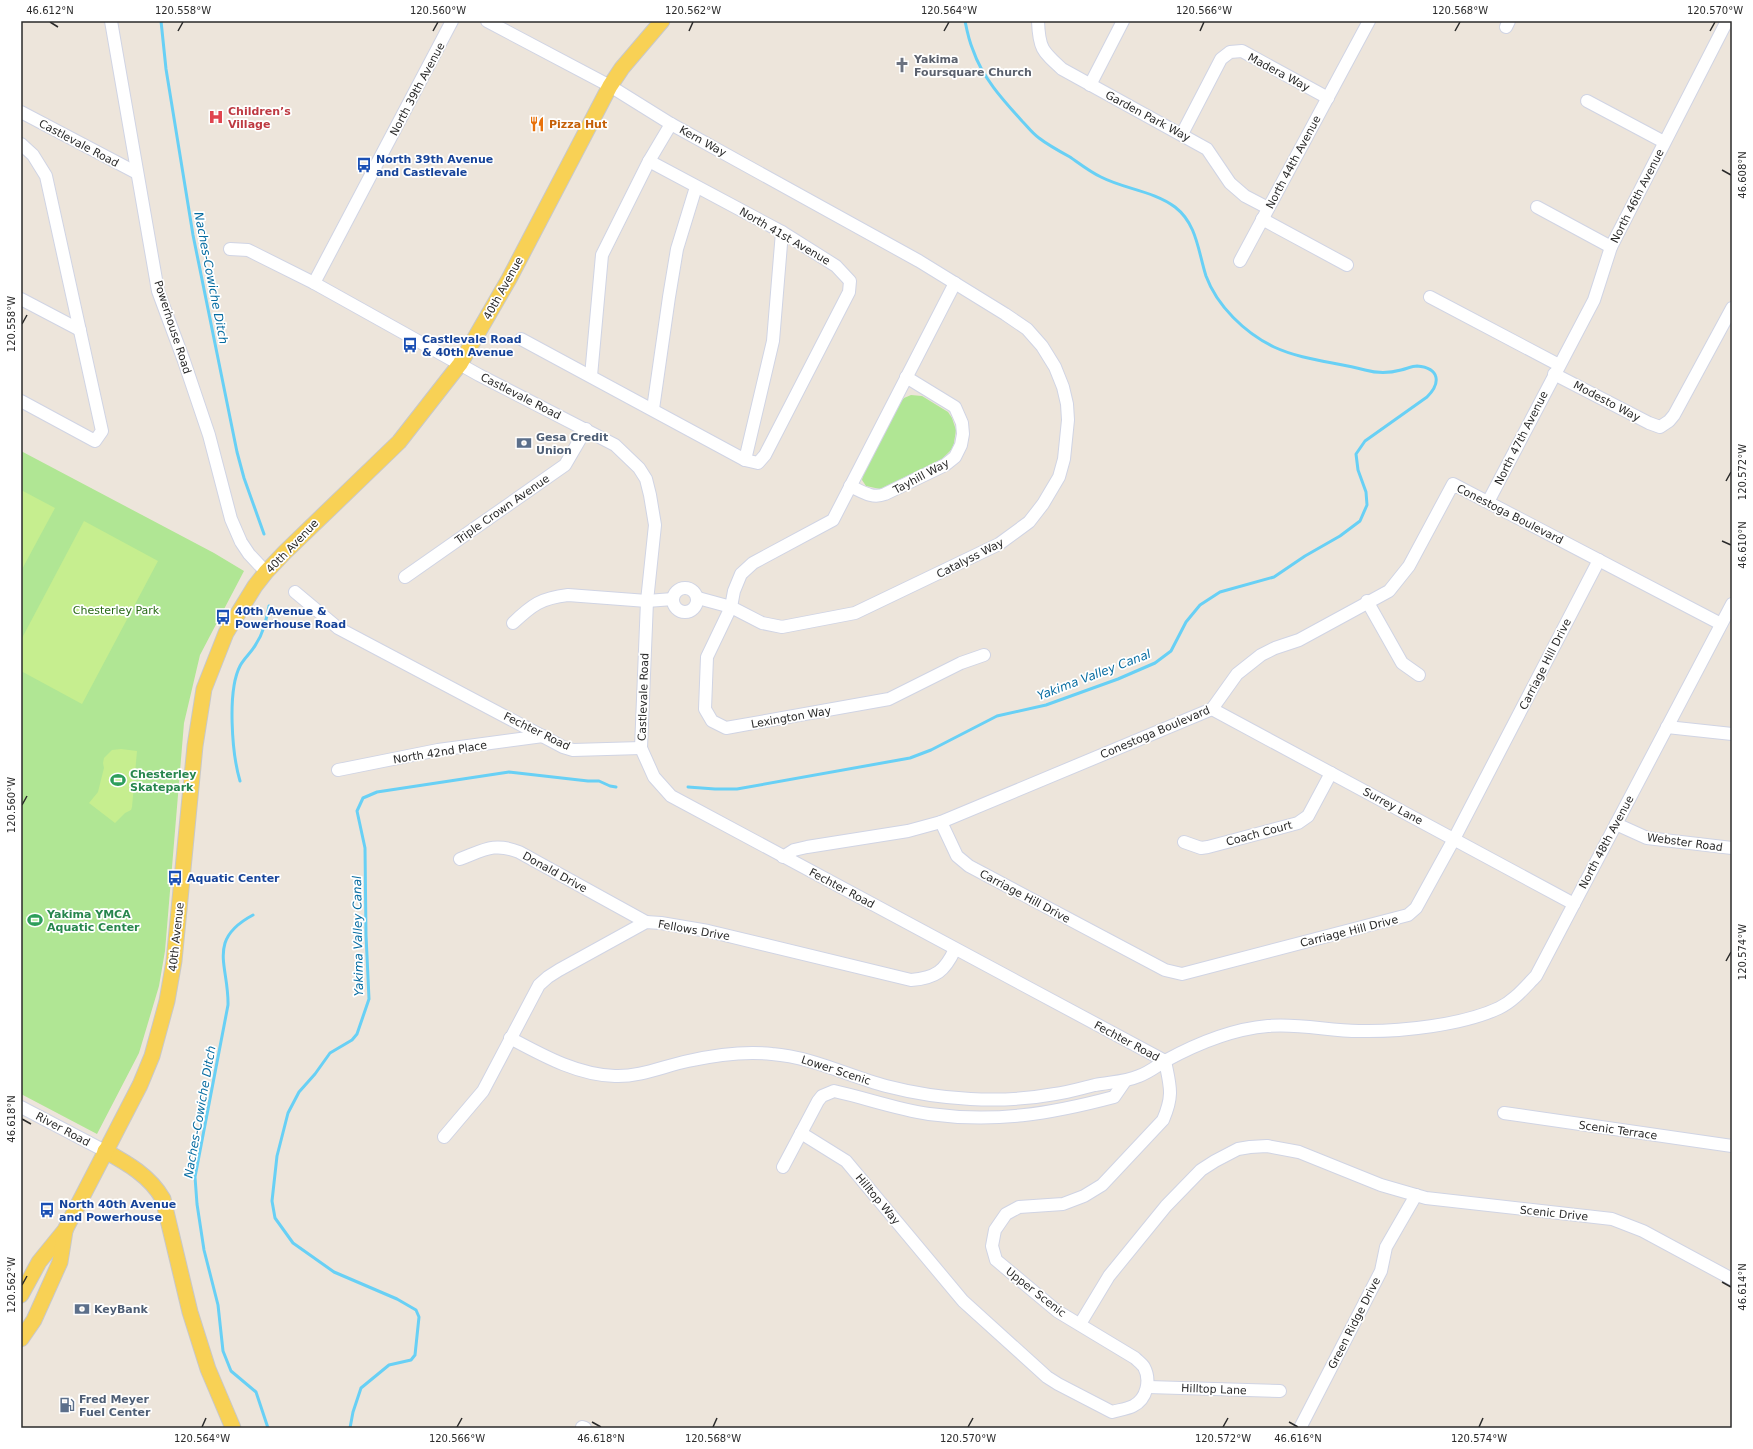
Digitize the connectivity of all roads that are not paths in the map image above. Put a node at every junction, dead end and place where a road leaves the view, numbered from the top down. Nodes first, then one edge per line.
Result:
1 (111, 21) edge
2 (452, 21) edge
3 (487, 21) edge
4 (662, 21) edge
5 (1038, 21) edge
6 (1123, 21) edge
7 (1369, 21) edge
8 (1727, 21) edge
9 (1090, 85) junction
10 (610, 86) junction
11 (1328, 98) junction
12 (1587, 101) dead end
13 (22, 116) edge
14 (671, 124) junction
15 (1182, 134) junction
16 (1664, 142) junction
17 (21, 144) edge
18 (649, 162) junction
19 (137, 173) junction
20 (696, 187) junction
21 (1536, 207) dead end
22 (1268, 208) junction
23 (1262, 219) junction
24 (782, 232) junction
25 (1611, 248) junction
26 (230, 250) dead end
27 (919, 261) joint
28 (1240, 261) dead end
29 (1347, 265) dead end
30 (314, 283) junction
31 (955, 283) junction
32 (1430, 296) dead end
33 (21, 299) edge
34 (1732, 308) edge
35 (80, 330) junction
36 (521, 339) dead end
37 (460, 364) junction
38 (1557, 369) junction
39 (591, 376) junction
40 (906, 377) junction
41 (21, 401) edge
42 (653, 409) junction
43 (586, 429) junction
44 (745, 460) junction
45 (850, 486) junction
46 (1488, 502) junction
47 (1599, 560) junction
48 (266, 572) junction
49 (405, 577) dead end
50 (294, 592) dead end
51 (698, 598) junction
52 (673, 599) junction
53 (647, 601) junction
54 (1367, 601) junction
55 (1732, 604) edge
56 (731, 607) junction
57 (513, 623) dead end
58 (1721, 624) junction
59 (984, 655) dead end
60 (1419, 675) dead end
61 (1212, 709) junction
62 (1667, 727) junction
63 (1732, 734) edge
64 (543, 736) junction
65 (641, 748) junction
66 (338, 770) dead end
67 (1331, 773) junction
68 (941, 822) junction
69 (1616, 824) junction
70 (1454, 839) junction
71 (1184, 842) dead end
72 (1732, 848) edge
73 (783, 857) junction
74 (460, 859) dead end
75 (1574, 904) junction
76 (646, 922) junction
77 (956, 949) junction
78 (1432, 1026) joint
79 (510, 1038) junction
80 (1165, 1061) junction
81 (1125, 1080) junction
82 (21, 1107) edge
83 (1504, 1113) dead end
84 (801, 1133) junction
85 (444, 1137) dead end
86 (1732, 1146) edge
87 (105, 1151) junction
88 (783, 1166) dead end
89 (1416, 1195) junction
90 (65, 1230) junction
91 (1732, 1279) edge
92 (21, 1295) edge
93 (1080, 1324) junction
94 (21, 1339) edge
95 (1148, 1387) junction
96 (1280, 1391) dead end
97 (233, 1428) edge
98 (1300, 1428) edge

1 - 19 street, Powerhouse Road
2 - 30 street, North 39th Avenue
3 - 10 street, Kern Way
4 - 10 main road, 40th Avenue
5 - 9 street, Garden Park Way
6 - 9 street
7 - 11 street, North 44th Avenue
8 - 16 street, North 46th Avenue
9 - 15 street, Garden Park Way
10 - 14 street, Kern Way
10 - 37 main road, 40th Avenue
11 - 15 street, Madera Way
11 - 22 street, North 44th Avenue
12 - 16 street
13 - 19 street, Castlevale Road
14 - 18 street
14 - 27 street, Kern Way
15 - 22 street, Garden Park Way
16 - 25 street, North 46th Avenue
17 - 35 street
18 - 20 street, North 41st Avenue
18 - 39 street
19 - 48 street, Powerhouse Road
20 - 24 street, North 41st Avenue
20 - 42 street
21 - 25 street
22 - 23 street, North 44th Avenue
23 - 28 street
23 - 29 street, North 44th Avenue
24 - 44 street
24 - 44 street, North 41st Avenue
25 - 38 street, North 46th Avenue
26 - 30 street, Castlevale Road
27 - 31 street, Catalyss Way
30 - 37 street, Castlevale Road
31 - 40 street
31 - 56 street, Catalyss Way
32 - 38 street, Modesto Way
33 - 35 street
34 - 38 street, Modesto Way
35 - 41 street
36 - 39 street
37 - 43 street, Castlevale Road
37 - 48 main road, 40th Avenue
38 - 46 street, North 47th Avenue
39 - 42 street
40 - 45 street
40 - 45 street, Tayhill Way
42 - 44 street
43 - 49 street, Triple Crown Avenue
43 - 53 street, Castlevale Road
45 - 56 street
46 - 47 street, Conestoga Boulevard
46 - 54 street, Conestoga Boulevard
47 - 58 street, Conestoga Boulevard
47 - 70 street, Carriage Hill Drive
48 - 87 main road, 40th Avenue
50 - 64 street, Fechter Road
51 - 52 street, Catalyss Way
51 - 52 street
51 - 56 street, Catalyss Way
52 - 53 street
53 - 57 street
53 - 65 street, Castlevale Road
54 - 60 street
54 - 61 street, Conestoga Boulevard
55 - 58 street, North 48th Avenue
56 - 59 street, Lexington Way
58 - 62 street, North 48th Avenue
61 - 67 street, Surrey Lane
61 - 68 street, Conestoga Boulevard
62 - 63 street
62 - 69 street, North 48th Avenue
64 - 65 street, Fechter Road
64 - 66 street, North 42nd Place
65 - 73 street, Fechter Road
67 - 70 street, Surrey Lane
67 - 71 street, Coach Court
68 - 70 street, Carriage Hill Drive
68 - 73 street, Conestoga Boulevard
69 - 72 street, Webster Road
69 - 75 street, North 48th Avenue
70 - 75 street, Surrey Lane
73 - 77 street, Fechter Road
74 - 76 street, Donald Drive
75 - 78 street, North 48th Avenue
76 - 77 street, Fellows Drive
76 - 79 street, Fellows Drive
77 - 80 street, Fechter Road
78 - 80 street, Fechter Road
79 - 81 street, Lower Scenic
79 - 85 street, Fellows Drive
80 - 81 street, Lower Scenic
80 - 93 street, Upper Scenic
81 - 84 street
82 - 87 street, River Road
83 - 86 street, Scenic Terrace
84 - 88 street
84 - 95 street, Hilltop Way
87 - 90 main road, 40th Avenue
87 - 97 main road
89 - 91 street, Scenic Drive
89 - 93 street, Scenic Drive
89 - 98 street, Green Ridge Drive
90 - 92 main road
90 - 94 main road
93 - 95 street
95 - 96 street, Hilltop Lane

